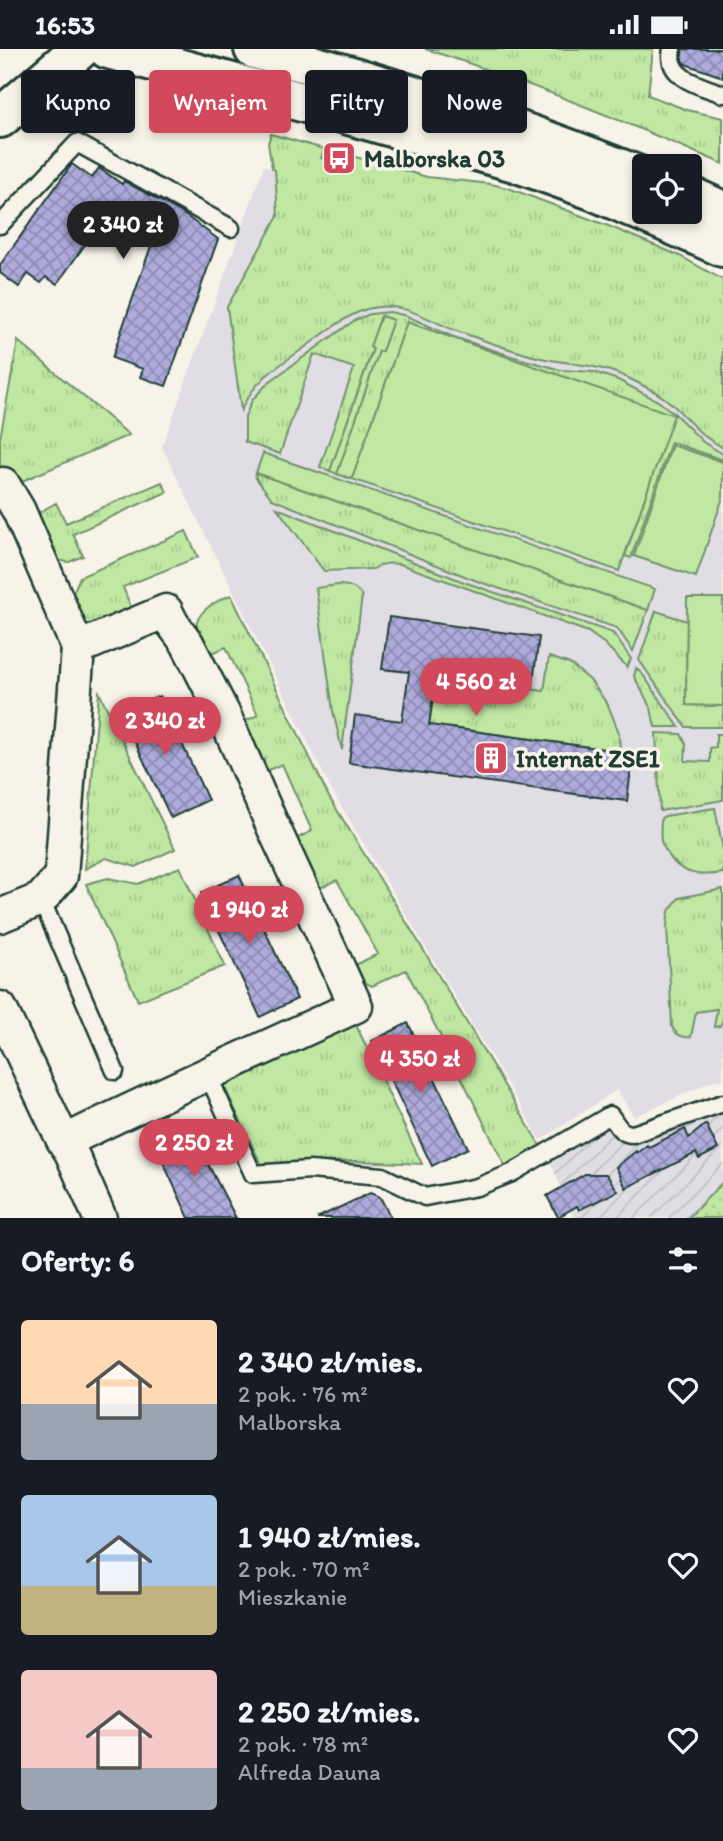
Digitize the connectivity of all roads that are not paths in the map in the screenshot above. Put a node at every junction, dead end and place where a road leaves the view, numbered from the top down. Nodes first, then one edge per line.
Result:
1 (80, 49) edge
2 (108, 49) edge
3 (254, 49) edge
4 (672, 49) edge
5 (723, 93) edge
6 (0, 118) edge
7 (632, 173) edge
8 (702, 202) edge
9 (723, 211) edge
10 (0, 225) edge
11 (232, 228) dead end
12 (723, 247) edge
13 (3, 484) dead end
14 (78, 648) junction
15 (41, 899) junction
16 (0, 916) edge
17 (0, 1008) edge
18 (116, 1072) dead end
19 (208, 1075) junction
20 (723, 1103) edge
21 (63, 1140) junction
22 (100, 1218) edge

1 - 6 main road
2 - 12 main road
3 - 7 main road
4 - 5 lane
8 - 9 main road
10 - 11 lane
13 - 14 street
14 - 15 street
14 - 19 street
15 - 16 street
15 - 18 lane
17 - 21 street
19 - 20 lane
19 - 21 street
21 - 22 street

